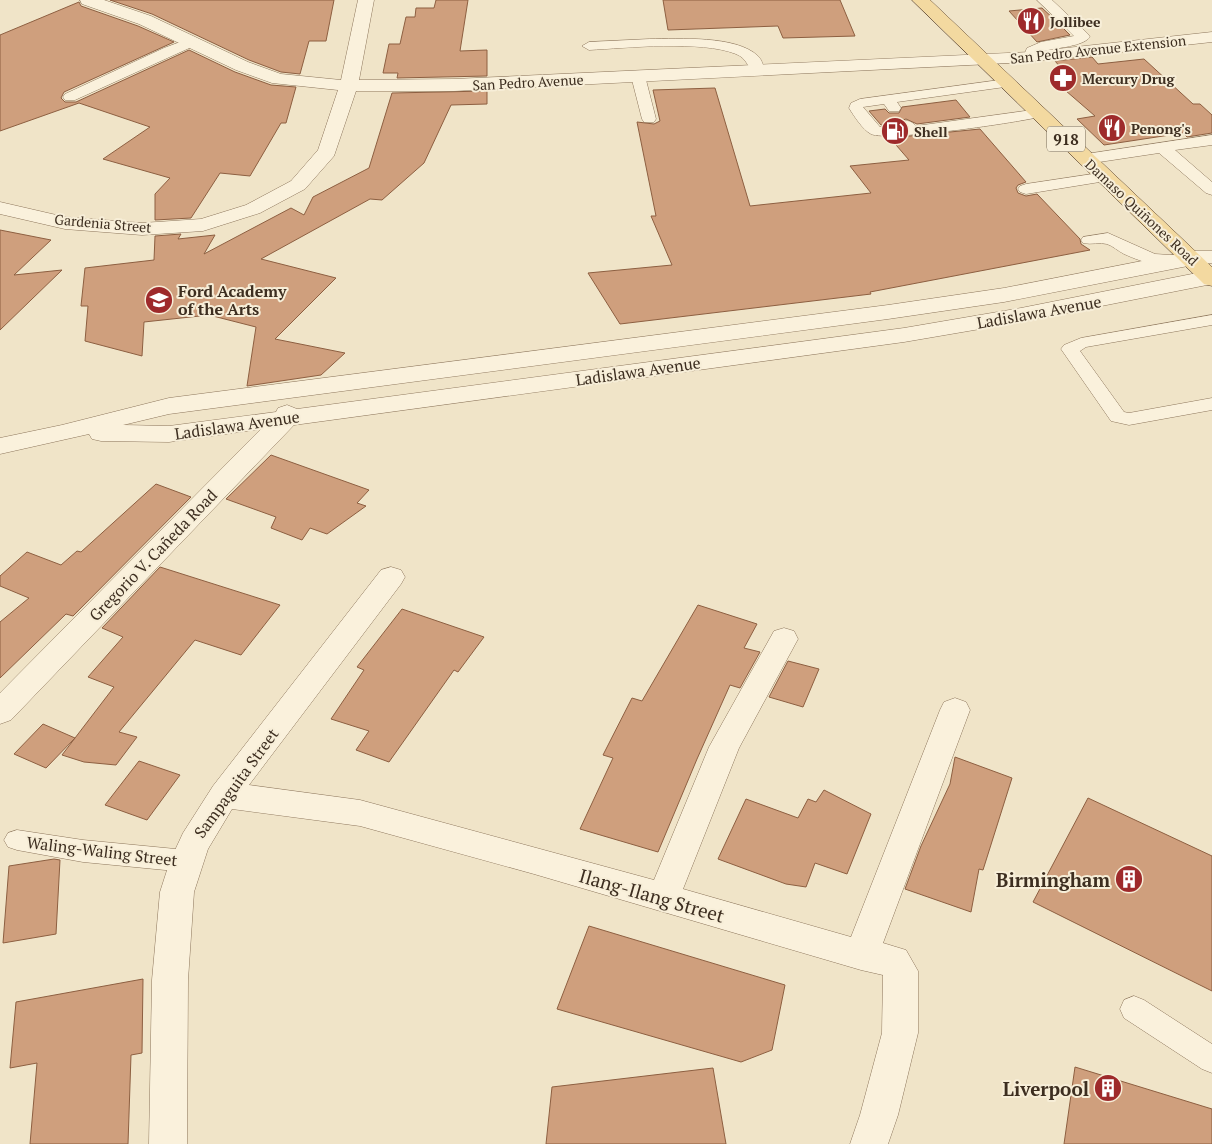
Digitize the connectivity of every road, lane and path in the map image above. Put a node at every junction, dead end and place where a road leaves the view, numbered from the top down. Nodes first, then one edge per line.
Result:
1 (88, 0) edge
2 (366, 0) edge
3 (920, 0) edge
4 (1044, 0) edge
5 (1212, 37) edge
6 (191, 42) junction
7 (589, 46) dead end
8 (1030, 57) junction
9 (983, 60) junction
10 (758, 70) junction
11 (638, 76) junction
12 (1007, 83) junction
13 (349, 86) junction
14 (70, 97) dead end
15 (1039, 113) junction
16 (648, 119) dead end
17 (1212, 140) edge
18 (1162, 146) junction
19 (1086, 159) junction
20 (1212, 172) edge
21 (1195, 175) junction
22 (1106, 177) junction
23 (1026, 189) dead end
24 (1212, 190) edge
25 (0, 208) edge
26 (1089, 240) dead end
27 (1208, 270) edge
28 (1212, 320) edge
29 (704, 336) junction
30 (715, 360) junction
31 (285, 391) junction
32 (1212, 404) edge
33 (287, 418) junction
34 (62, 433) junction
35 (0, 446) edge
36 (392, 577) dead end
37 (784, 639) dead end
38 (955, 710) dead end
39 (0, 712) edge
40 (224, 795) junction
41 (17, 840) dead end
42 (186, 861) junction
43 (663, 898) junction
44 (861, 955) junction
45 (1134, 1009) dead end
46 (1212, 1060) edge
47 (168, 1144) edge
48 (869, 1144) edge

1 - 6 street, San Pedro Avenue
2 - 13 street, Gardenia Street
3 - 9 main road, Damaso Quiñones Road / 918
4 - 8 lane
5 - 8 street, San Pedro Avenue Extension
6 - 13 street, San Pedro Avenue
6 - 14 lane
7 - 10 lane
8 - 9 street, San Pedro Avenue Extension
9 - 10 street, San Pedro Avenue
9 - 12 main road, Damaso Quiñones Road / 918
10 - 11 street, San Pedro Avenue
11 - 13 street, San Pedro Avenue
11 - 16 lane
12 - 15 main road, Damaso Quiñones Road / 918
12 - 15 lane
13 - 25 street, Gardenia Street
15 - 19 main road, Damaso Quiñones Road / 918
17 - 18 lane
18 - 19 lane
18 - 21 lane
19 - 22 main road, Damaso Quiñones Road / 918
20 - 21 lane
21 - 24 lane
22 - 23 lane
22 - 27 main road, Damaso Quiñones Road / 918
26 - 27 lane
27 - 29 street, Ladislawa Avenue
27 - 30 street, Ladislawa Avenue
28 - 32 lane
29 - 30 street
29 - 31 street, Ladislawa Avenue
30 - 33 street, Ladislawa Avenue
31 - 33 street
31 - 34 street, Ladislawa Avenue
33 - 34 street, Ladislawa Avenue
33 - 39 street, Gregorio V. Cañeda Road
34 - 35 street, Ladislawa Avenue
36 - 40 street, Sampaguita Street
37 - 43 street
38 - 44 street
40 - 42 street, Sampaguita Street
40 - 43 street, Ilang-Ilang Street
41 - 42 lane, Waling-Waling Street
42 - 47 street, Sampaguita Street
43 - 44 street, Ilang-Ilang Street
44 - 48 street, Ilang-Ilang Street
45 - 46 lane

